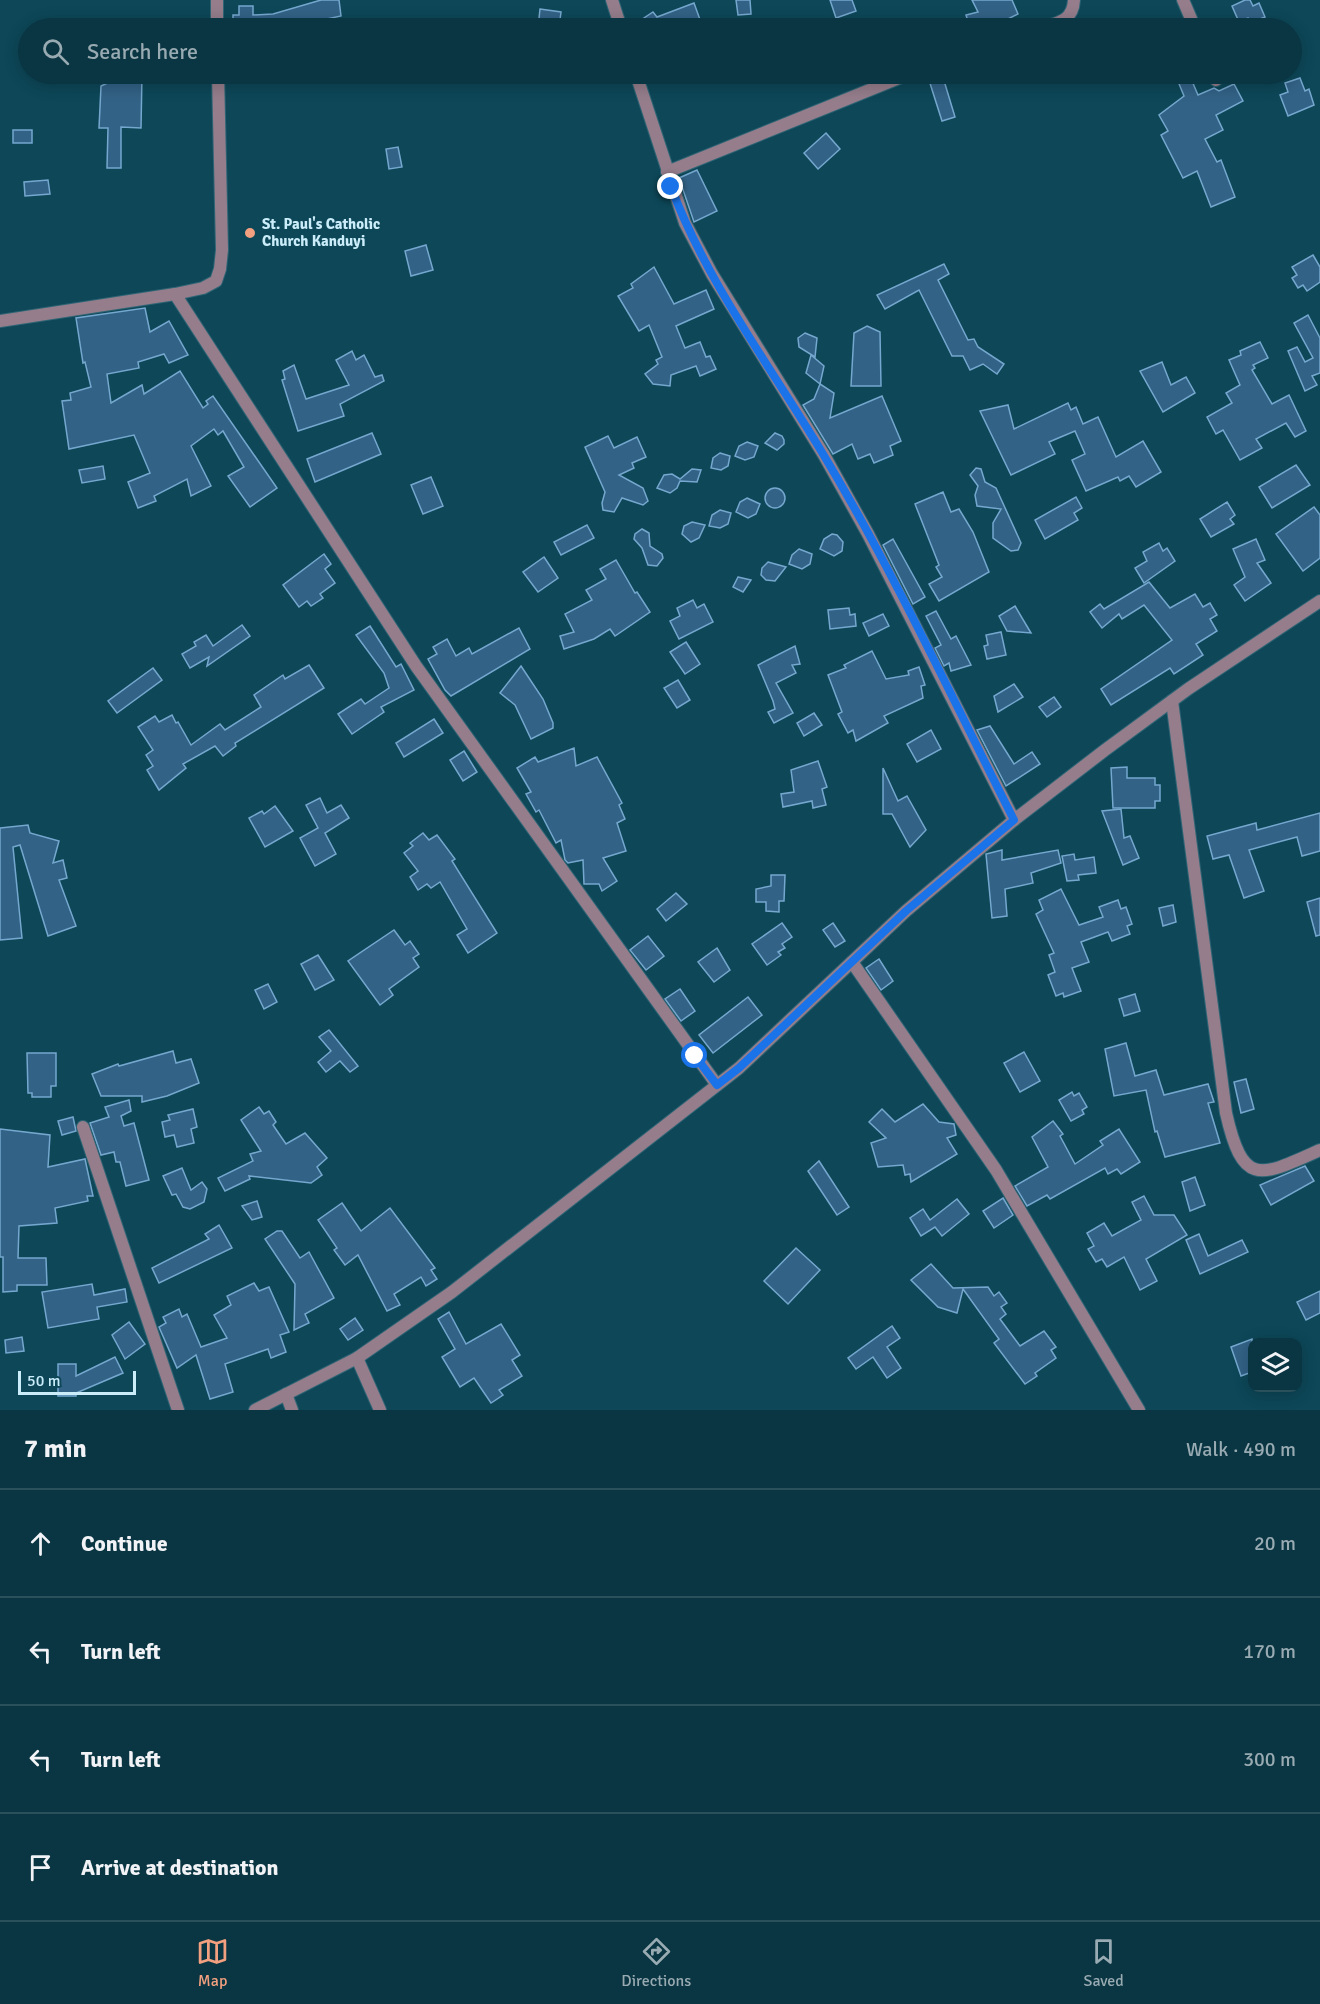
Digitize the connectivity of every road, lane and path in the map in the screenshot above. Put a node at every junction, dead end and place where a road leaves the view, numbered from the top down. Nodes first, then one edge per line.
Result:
1 (217, 0) edge
2 (612, 0) edge
3 (1074, 0) edge
4 (1183, 0) edge
5 (217, 18) edge
6 (618, 18) edge
7 (1069, 18) edge
8 (1191, 18) edge
9 (218, 84) edge
10 (639, 84) edge
11 (884, 84) edge
12 (667, 172) junction
13 (175, 294) junction
14 (0, 321) edge
15 (1320, 601) edge
16 (1172, 701) junction
17 (1014, 820) junction
18 (852, 962) junction
19 (717, 1085) junction
20 (82, 1127) dead end
21 (1320, 1150) edge
22 (357, 1358) junction
23 (286, 1394) junction
24 (178, 1410) edge
25 (255, 1410) edge
26 (292, 1410) edge
27 (380, 1410) edge
28 (1139, 1410) edge

1 - 5 street
2 - 6 street
3 - 7 street
4 - 8 street
9 - 13 street
10 - 12 street
11 - 12 street
12 - 17 street
13 - 14 street
13 - 19 street
15 - 16 street
16 - 17 street
16 - 21 street
17 - 18 street
18 - 19 street
18 - 28 street
19 - 22 street
20 - 24 street
22 - 23 street
22 - 27 street
23 - 25 street
23 - 26 street

